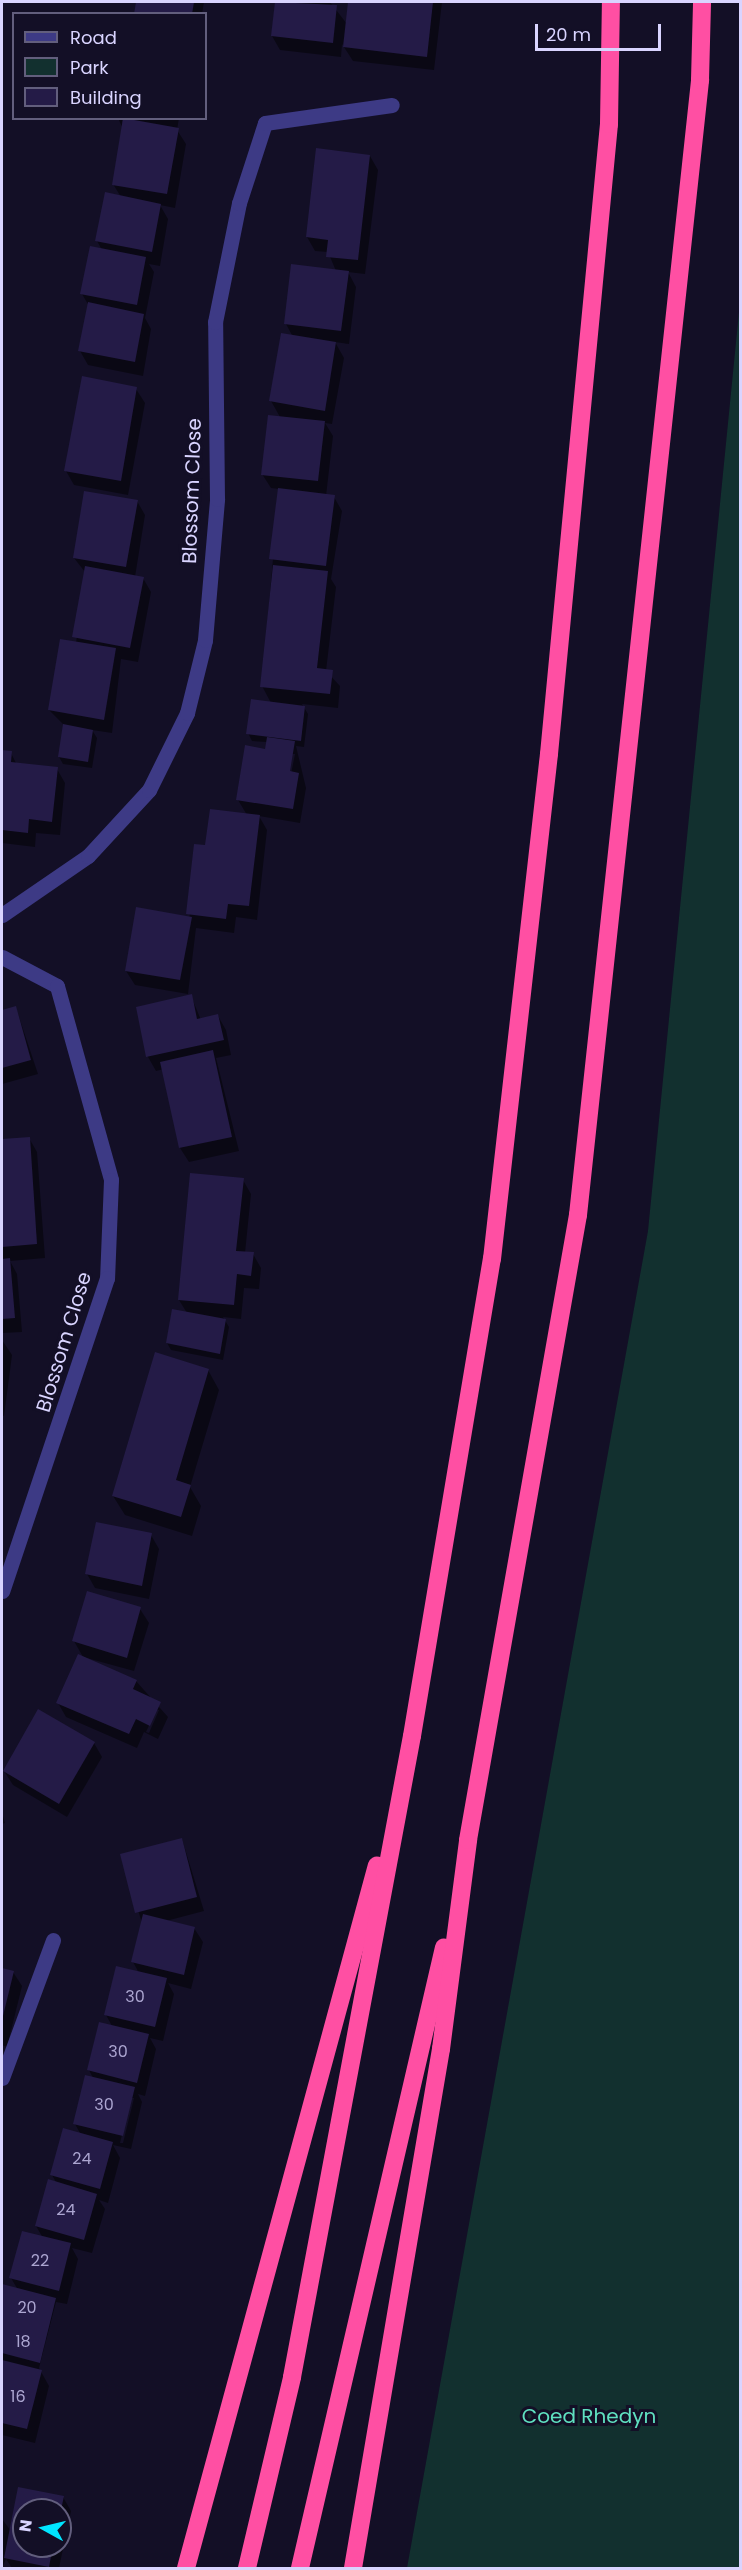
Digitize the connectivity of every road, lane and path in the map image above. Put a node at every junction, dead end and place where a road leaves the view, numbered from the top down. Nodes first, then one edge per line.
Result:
1 (610, 2) edge
2 (702, 2) edge
3 (392, 105) dead end
4 (2, 915) edge
5 (2, 957) edge
6 (2, 1591) edge
7 (412, 1736) junction
8 (468, 1840) junction
9 (53, 1940) dead end
10 (2, 2078) edge
11 (186, 2568) edge
12 (248, 2568) edge
13 (300, 2568) edge
14 (353, 2568) edge

1 - 7 highway
2 - 8 highway
3 - 4 street, Blossom Close
5 - 6 street, Blossom Close
7 - 11 highway
7 - 12 highway
8 - 13 highway
8 - 14 highway
9 - 10 street

